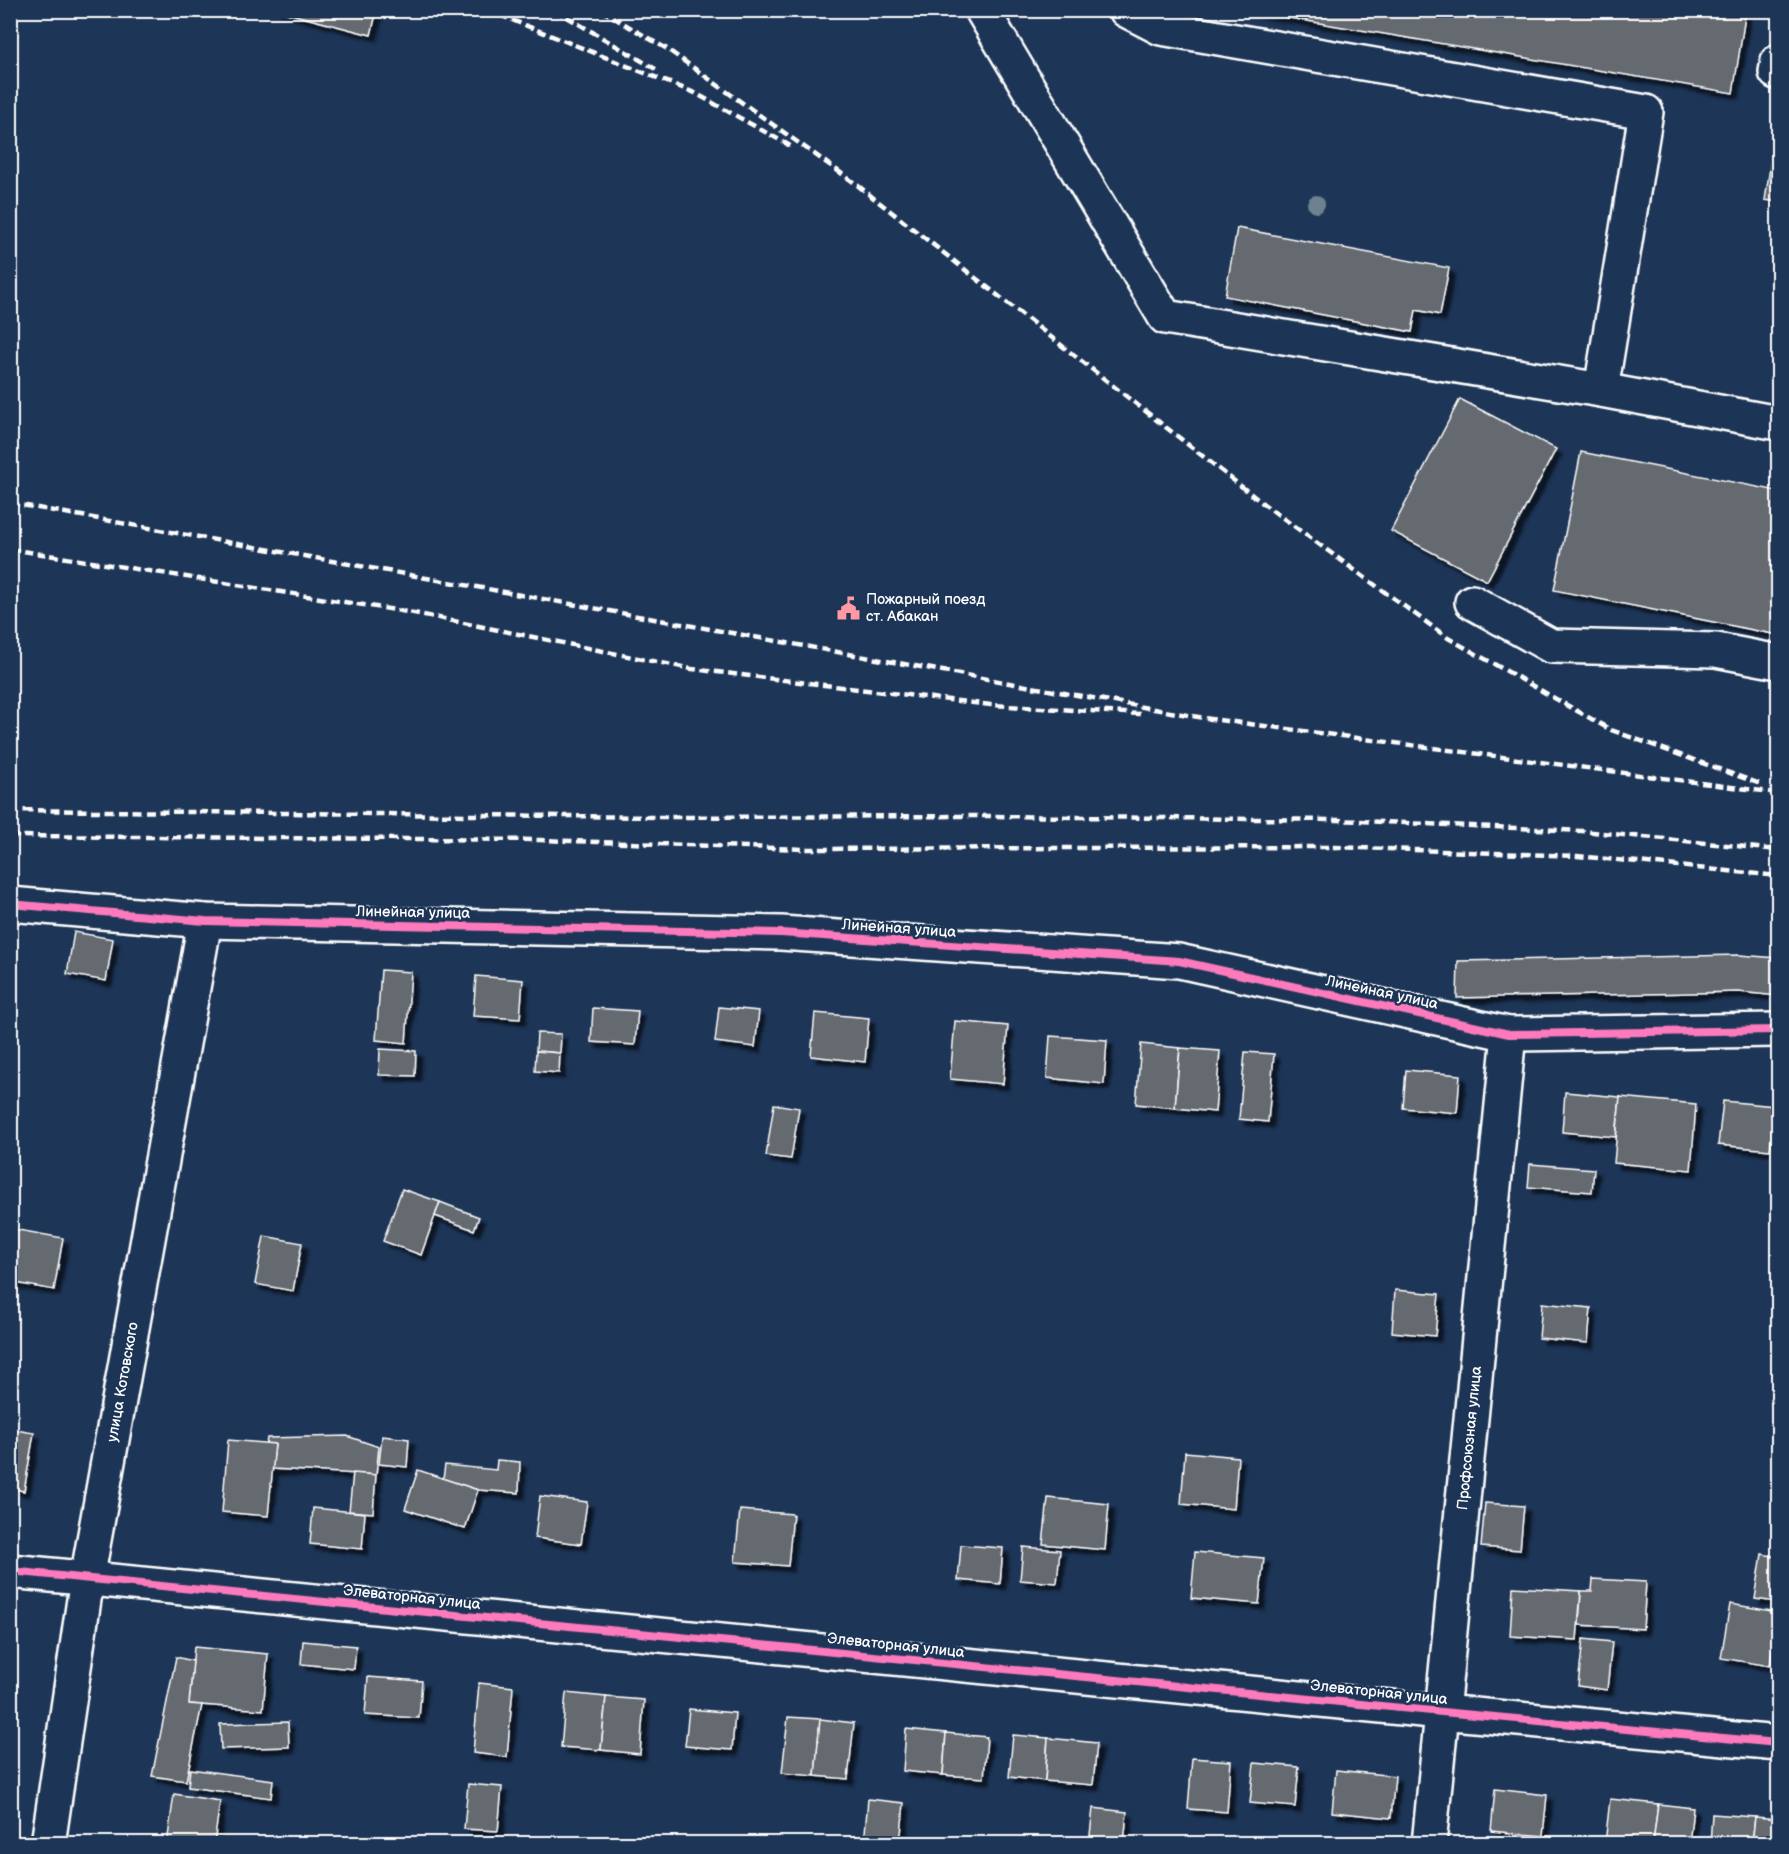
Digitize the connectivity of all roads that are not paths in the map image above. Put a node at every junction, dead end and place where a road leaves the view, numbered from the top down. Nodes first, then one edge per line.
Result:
1 (982, 10) edge
2 (1126, 10) edge
3 (1601, 390) junction
4 (1779, 423) edge
5 (1472, 602) dead end
6 (1779, 662) edge
7 (10, 904) edge
8 (206, 921) junction
9 (1779, 1030) edge
10 (1509, 1034) junction
11 (10, 1571) edge
12 (87, 1579) junction
13 (1442, 1712) junction
14 (1779, 1743) edge
15 (48, 1844) edge
16 (1429, 1844) edge

1 - 3 street
2 - 3 street
3 - 4 street
5 - 6 street
7 - 8 street, Линейная улица
8 - 10 street, Линейная улица
8 - 12 street, улица Котовского
9 - 10 street, Линейная улица
10 - 13 street, Профсоюзная улица
11 - 12 street, Элеваторная улица
12 - 13 street, Элеваторная улица
12 - 15 street, улица Котовского
13 - 14 street, Элеваторная улица
13 - 16 street, Профсоюзная улица

